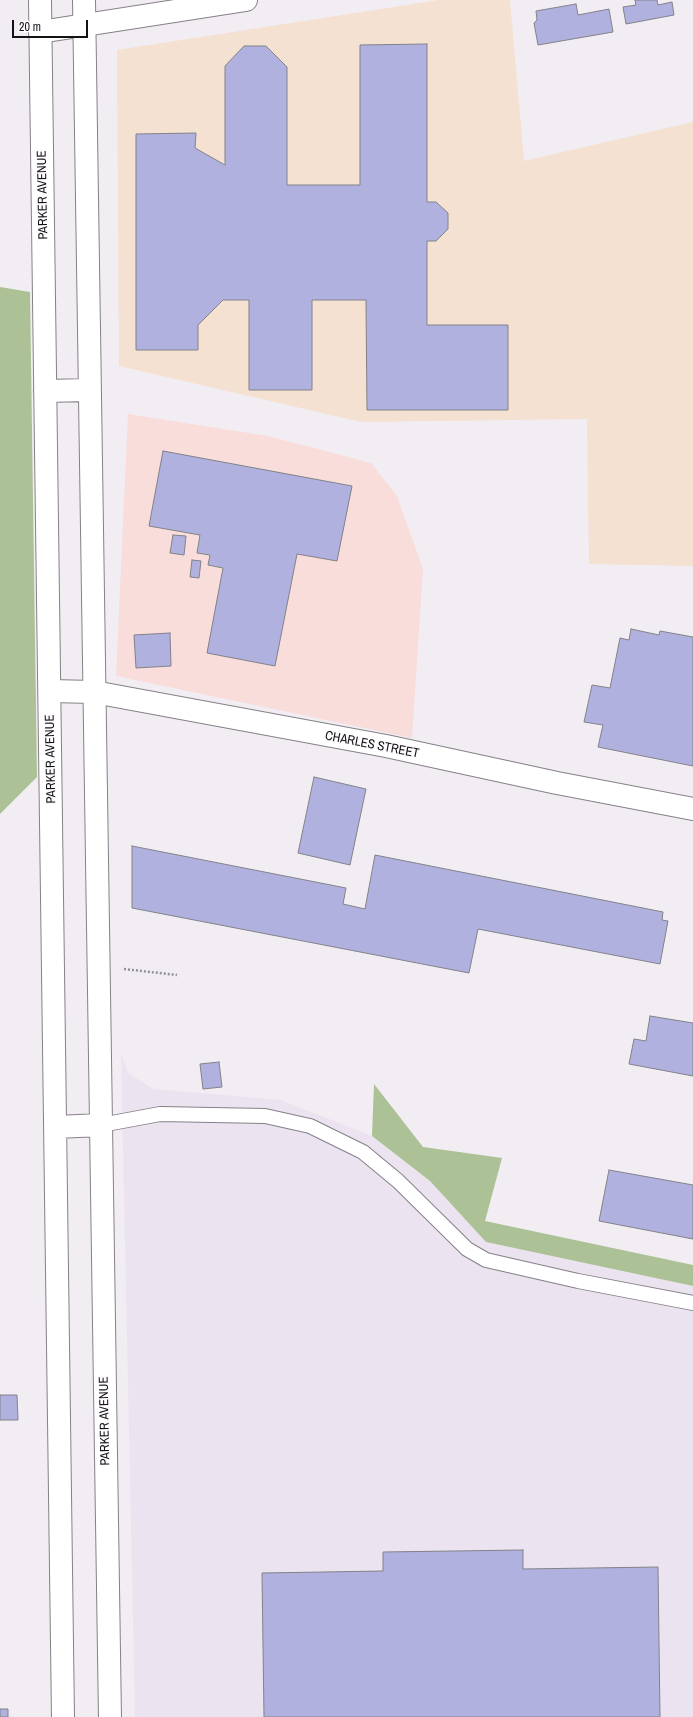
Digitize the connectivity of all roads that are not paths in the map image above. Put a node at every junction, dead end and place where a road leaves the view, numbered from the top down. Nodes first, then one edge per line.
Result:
1 (40, 0) edge
2 (84, 0) edge
3 (246, 0) edge
4 (84, 25) junction
5 (40, 32) junction
6 (90, 390) junction
7 (46, 391) junction
8 (50, 691) junction
9 (94, 692) junction
10 (693, 809) edge
11 (101, 1125) junction
12 (56, 1127) junction
13 (693, 1303) edge
14 (63, 1717) edge
15 (110, 1717) edge

1 - 5 street, PARKER AVENUE
2 - 4 street, PARKER AVENUE
3 - 4 street
4 - 5 street
4 - 6 street, PARKER AVENUE
5 - 7 street, PARKER AVENUE
6 - 7 street
6 - 9 street, PARKER AVENUE
7 - 8 street, PARKER AVENUE
8 - 9 street, CHARLES STREET
8 - 12 street, PARKER AVENUE
9 - 10 street, CHARLES STREET
9 - 11 street, PARKER AVENUE
11 - 12 street
11 - 13 lane
11 - 15 street, PARKER AVENUE
12 - 14 street, PARKER AVENUE

